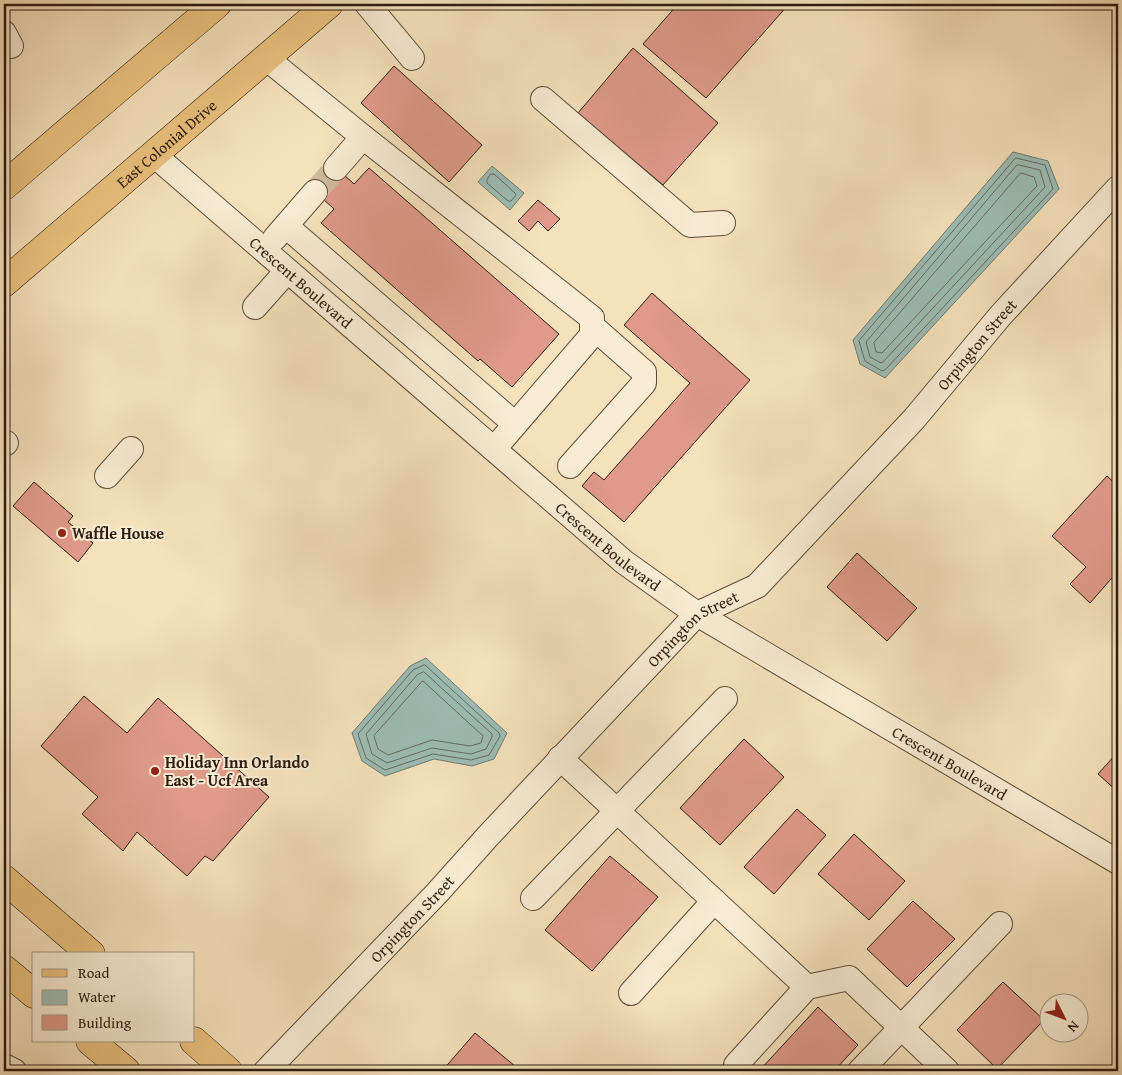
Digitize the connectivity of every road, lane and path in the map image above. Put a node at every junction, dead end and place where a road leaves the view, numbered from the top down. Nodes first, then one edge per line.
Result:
1 (217, 4) edge
2 (329, 4) edge
3 (367, 4) edge
4 (266, 58) junction
5 (412, 58) dead end
6 (543, 98) dead end
7 (363, 137) junction
8 (153, 154) junction
9 (336, 168) tunnel mouth
10 (4, 186) edge
11 (1118, 188) edge
12 (315, 192) tunnel mouth
13 (724, 223) dead end
14 (286, 226) junction
15 (264, 250) junction
16 (287, 271) junction
17 (4, 283) edge
18 (256, 306) dead end
19 (592, 322) junction
20 (515, 424) junction
21 (131, 449) dead end
22 (494, 449) junction
23 (570, 466) dead end
24 (107, 476) dead end
25 (698, 614) junction
26 (725, 699) dead end
27 (560, 758) junction
28 (617, 811) junction
29 (1118, 862) edge
30 (4, 879) edge
31 (533, 898) dead end
32 (714, 901) junction
33 (1000, 924) dead end
34 (89, 952) edge
35 (4, 969) edge
36 (807, 987) junction
37 (32, 992) edge
38 (631, 993) dead end
39 (901, 1028) junction
40 (91, 1042) edge
41 (195, 1042) edge
42 (736, 1065) dead end
43 (4, 1066) edge
44 (14, 1071) edge
45 (126, 1071) edge
46 (228, 1071) edge
47 (266, 1071) edge
48 (860, 1071) edge
49 (947, 1071) edge

1 - 10 main road
2 - 4 main road, East Colonial Drive
3 - 5 street
4 - 7 street
4 - 8 main road, East Colonial Drive
6 - 13 street
7 - 9 street
7 - 19 street
8 - 15 street, Crescent Boulevard
8 - 17 main road, East Colonial Drive
11 - 25 street, Orpington Street
12 - 14 street
14 - 15 street
14 - 20 street
15 - 16 street, Crescent Boulevard
16 - 18 street
16 - 22 street, Crescent Boulevard
19 - 20 street
19 - 23 street
20 - 22 street
21 - 24 street
22 - 25 street, Crescent Boulevard
25 - 27 street, Orpington Street
25 - 29 street, Crescent Boulevard
26 - 28 street
27 - 28 street
27 - 47 street, Orpington Street
28 - 31 street
28 - 32 street
30 - 34 main road
32 - 36 street
32 - 38 street
33 - 39 street
35 - 37 main road
36 - 39 street
36 - 42 street
39 - 48 street
39 - 49 street
40 - 45 main road
41 - 46 main road
43 - 44 street

